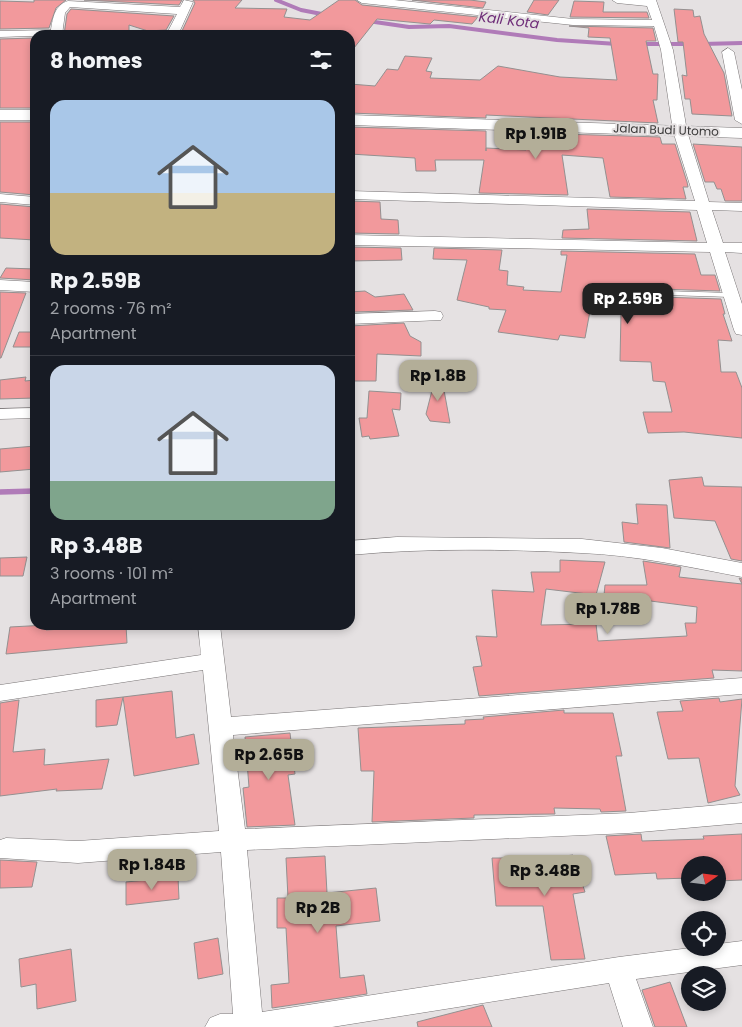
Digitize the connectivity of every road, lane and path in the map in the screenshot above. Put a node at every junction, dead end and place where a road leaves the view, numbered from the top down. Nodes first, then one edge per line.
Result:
1 (189, 0) edge
2 (362, 0) edge
3 (617, 0) edge
4 (651, 1) edge
5 (183, 11) junction
6 (659, 23) junction
7 (57, 30) edge
8 (174, 30) edge
9 (0, 34) edge
10 (30, 34) edge
11 (728, 52) dead end
12 (0, 115) edge
13 (30, 115) edge
14 (355, 120) edge
15 (742, 120) edge
16 (680, 131) junction
17 (742, 133) edge
18 (355, 195) edge
19 (0, 198) edge
20 (30, 201) edge
21 (704, 205) junction
22 (742, 206) edge
23 (355, 240) edge
24 (716, 247) junction
25 (742, 248) edge
26 (0, 285) edge
27 (30, 287) edge
28 (602, 291) dead end
29 (731, 295) junction
30 (739, 312) edge
31 (435, 316) dead end
32 (355, 319) edge
33 (742, 330) edge
34 (30, 413) edge
35 (0, 414) edge
36 (355, 548) edge
37 (742, 570) edge
38 (209, 630) edge
39 (212, 661) junction
40 (742, 686) edge
41 (0, 693) edge
42 (221, 727) junction
43 (742, 813) edge
44 (233, 840) junction
45 (6, 849) dead end
46 (742, 953) edge
47 (619, 969) junction
48 (220, 1027) edge
49 (249, 1027) edge
50 (638, 1027) edge

1 - 5 street
2 - 6 street
3 - 4 street
4 - 6 street
5 - 7 street
5 - 8 street
6 - 16 street
9 - 10 street
11 - 15 street
12 - 13 street
14 - 16 street, Jalan Budi Utomo
16 - 17 street, Jalan Budi Utomo
16 - 21 street
18 - 21 street
19 - 20 street
21 - 22 street
21 - 24 street
23 - 24 street
24 - 25 street
24 - 29 street
26 - 27 street
28 - 29 lane
29 - 30 street
30 - 33 street
31 - 32 street
34 - 35 street
36 - 37 street
38 - 39 street
39 - 41 street
39 - 42 street
40 - 42 street
42 - 44 street
43 - 44 street
44 - 45 street
44 - 49 street
46 - 47 street
47 - 49 street
47 - 50 street
48 - 49 street

